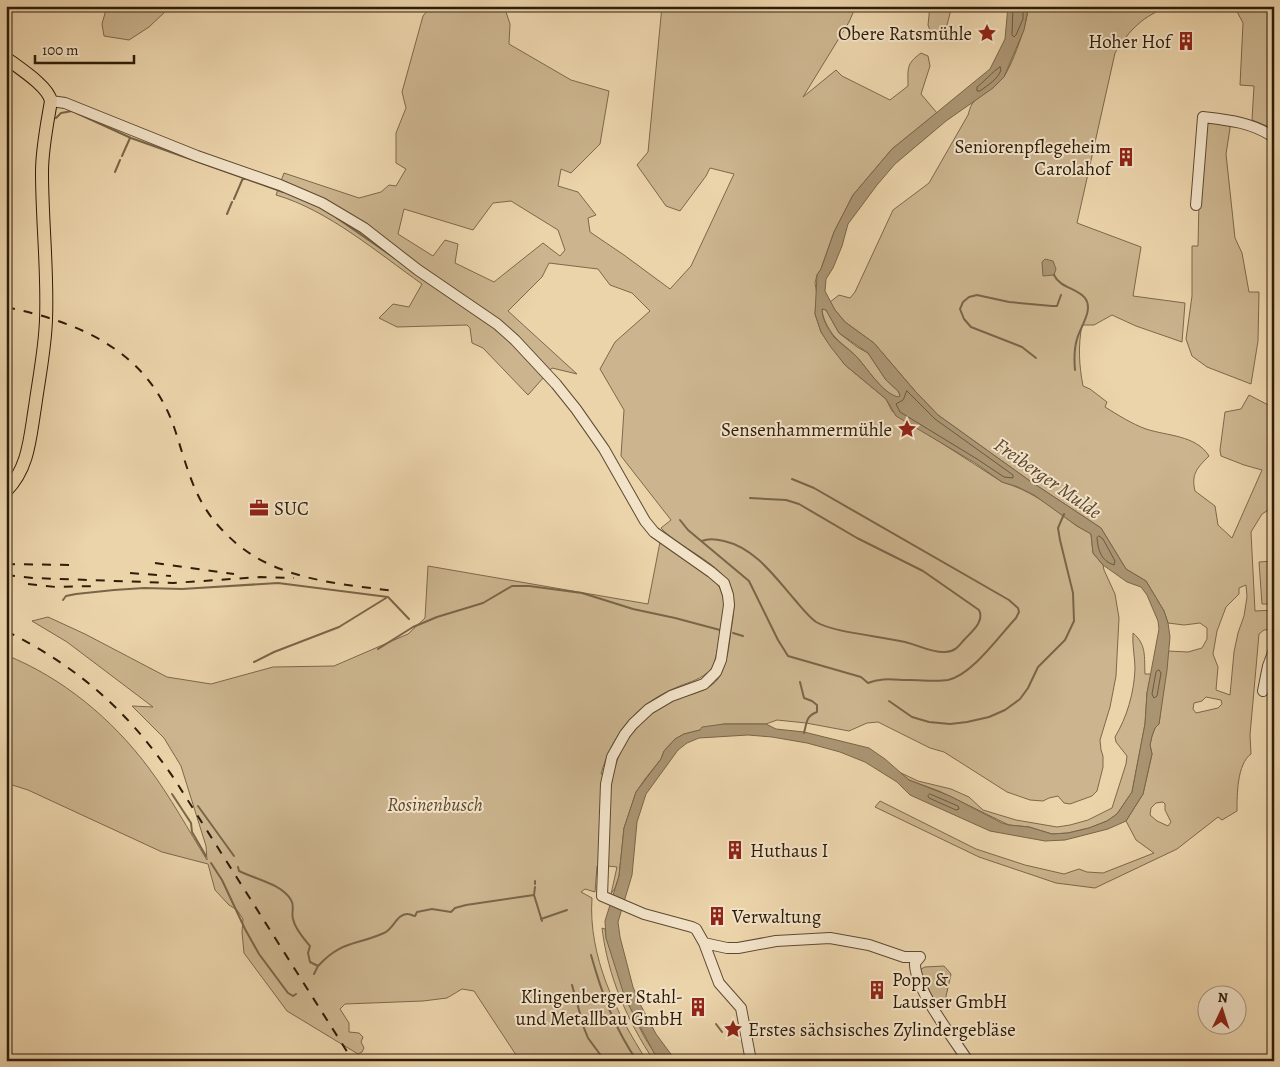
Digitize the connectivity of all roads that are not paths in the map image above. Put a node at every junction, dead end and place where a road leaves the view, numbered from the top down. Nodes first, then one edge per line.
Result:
1 (6, 58) edge
2 (51, 101) junction
3 (1273, 139) edge
4 (1196, 205) dead end
5 (6, 491) edge
6 (1274, 650) edge
7 (1263, 691) dead end
8 (704, 943) junction
9 (751, 1061) edge
10 (968, 1061) edge

1 - 2 main road
2 - 5 main road
2 - 8 street
3 - 4 street
6 - 7 street
8 - 9 street
8 - 10 street

